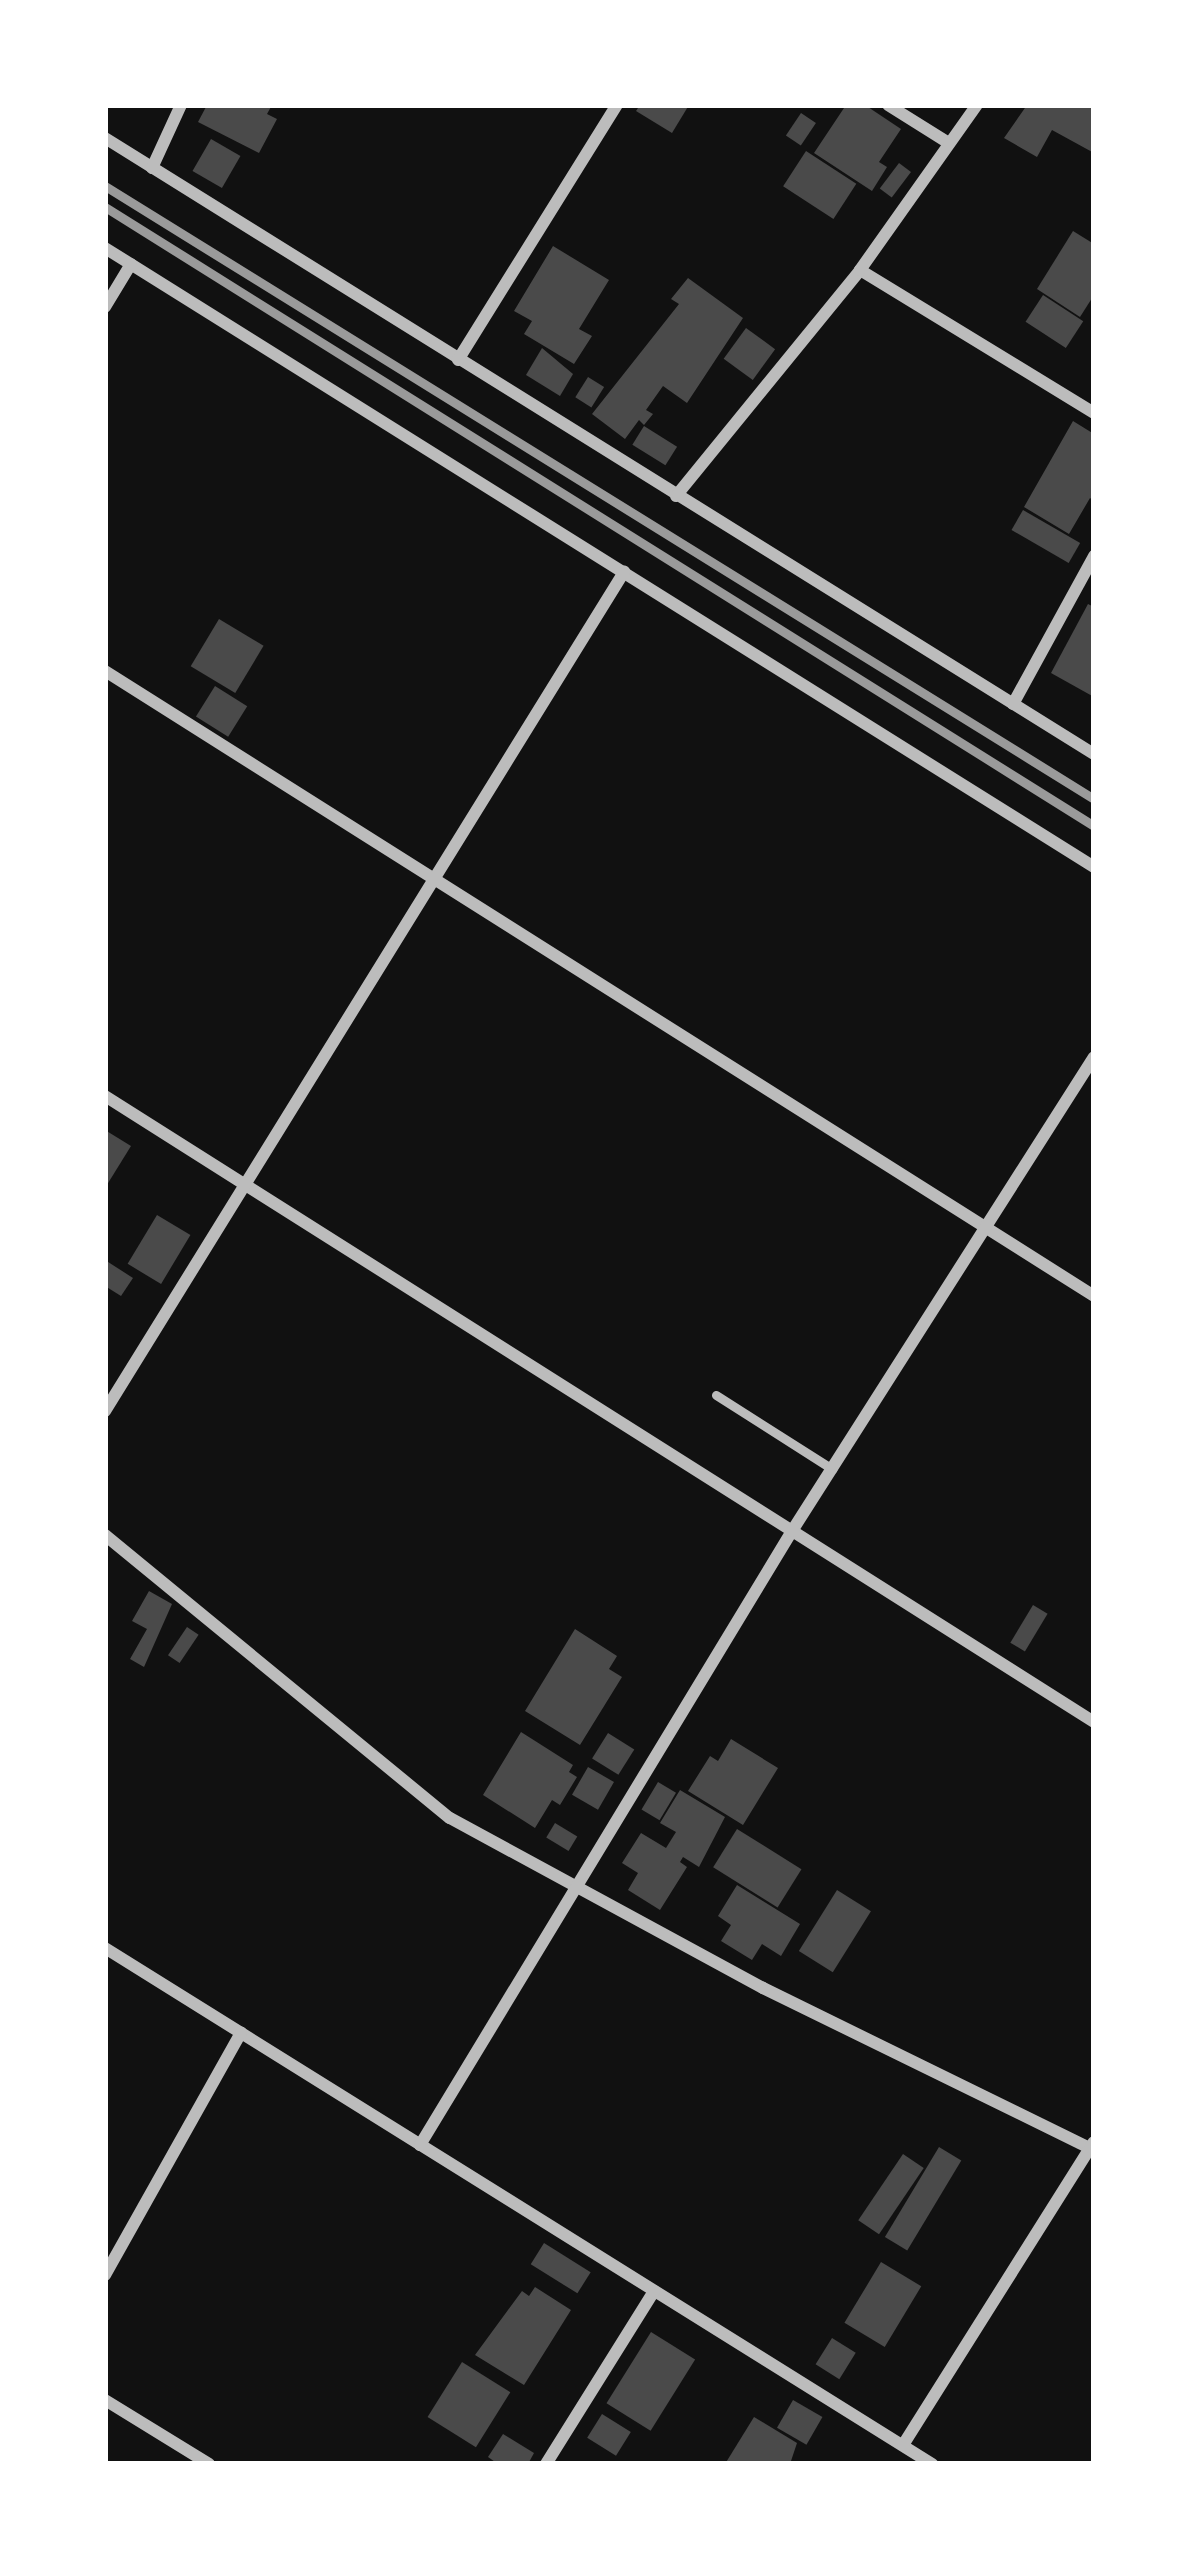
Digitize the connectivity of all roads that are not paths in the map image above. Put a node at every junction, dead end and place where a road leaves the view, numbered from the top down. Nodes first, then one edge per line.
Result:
1 (181, 105) edge
2 (617, 105) edge
3 (888, 105) edge
4 (976, 105) edge
5 (105, 138) edge
6 (947, 142) junction
7 (152, 168) junction
8 (105, 248) edge
9 (131, 264) junction
10 (860, 270) junction
11 (105, 307) edge
12 (458, 360) junction
13 (1094, 413) edge
14 (676, 496) junction
15 (1094, 556) edge
16 (624, 572) junction
17 (105, 671) edge
18 (1013, 704) junction
19 (1094, 754) edge
20 (1094, 867) edge
21 (434, 879) junction
22 (1094, 1057) edge
23 (105, 1096) edge
24 (244, 1185) junction
25 (986, 1228) junction
26 (1094, 1296) edge
27 (716, 1395) dead end
28 (105, 1411) edge
29 (832, 1468) junction
30 (792, 1531) junction
31 (105, 1535) edge
32 (1094, 1722) edge
33 (578, 1883) junction
34 (105, 1948) edge
35 (241, 2033) junction
36 (420, 2145) junction
37 (1093, 2146) edge
38 (105, 2275) edge
39 (654, 2290) junction
40 (105, 2400) edge
41 (903, 2445) junction
42 (550, 2462) edge
43 (209, 2464) edge
44 (932, 2464) edge

1 - 7 street
2 - 12 street
3 - 6 street
4 - 6 street
5 - 7 street
6 - 10 street
7 - 12 street
8 - 9 street
9 - 11 street
9 - 16 street
10 - 13 street
10 - 14 street
12 - 14 street
14 - 18 street
15 - 18 street
16 - 20 street
16 - 21 street
17 - 21 street
18 - 19 street
21 - 24 street
21 - 25 street
22 - 25 street
23 - 24 street
24 - 28 street
24 - 30 street
25 - 26 street
25 - 29 street
27 - 29 lane
29 - 30 street
30 - 32 street
30 - 33 street
31 - 33 street
33 - 36 street
33 - 37 street
34 - 35 street
35 - 36 street
35 - 38 street
36 - 39 street
37 - 41 street
39 - 41 street
39 - 42 street
40 - 43 street
41 - 44 street

